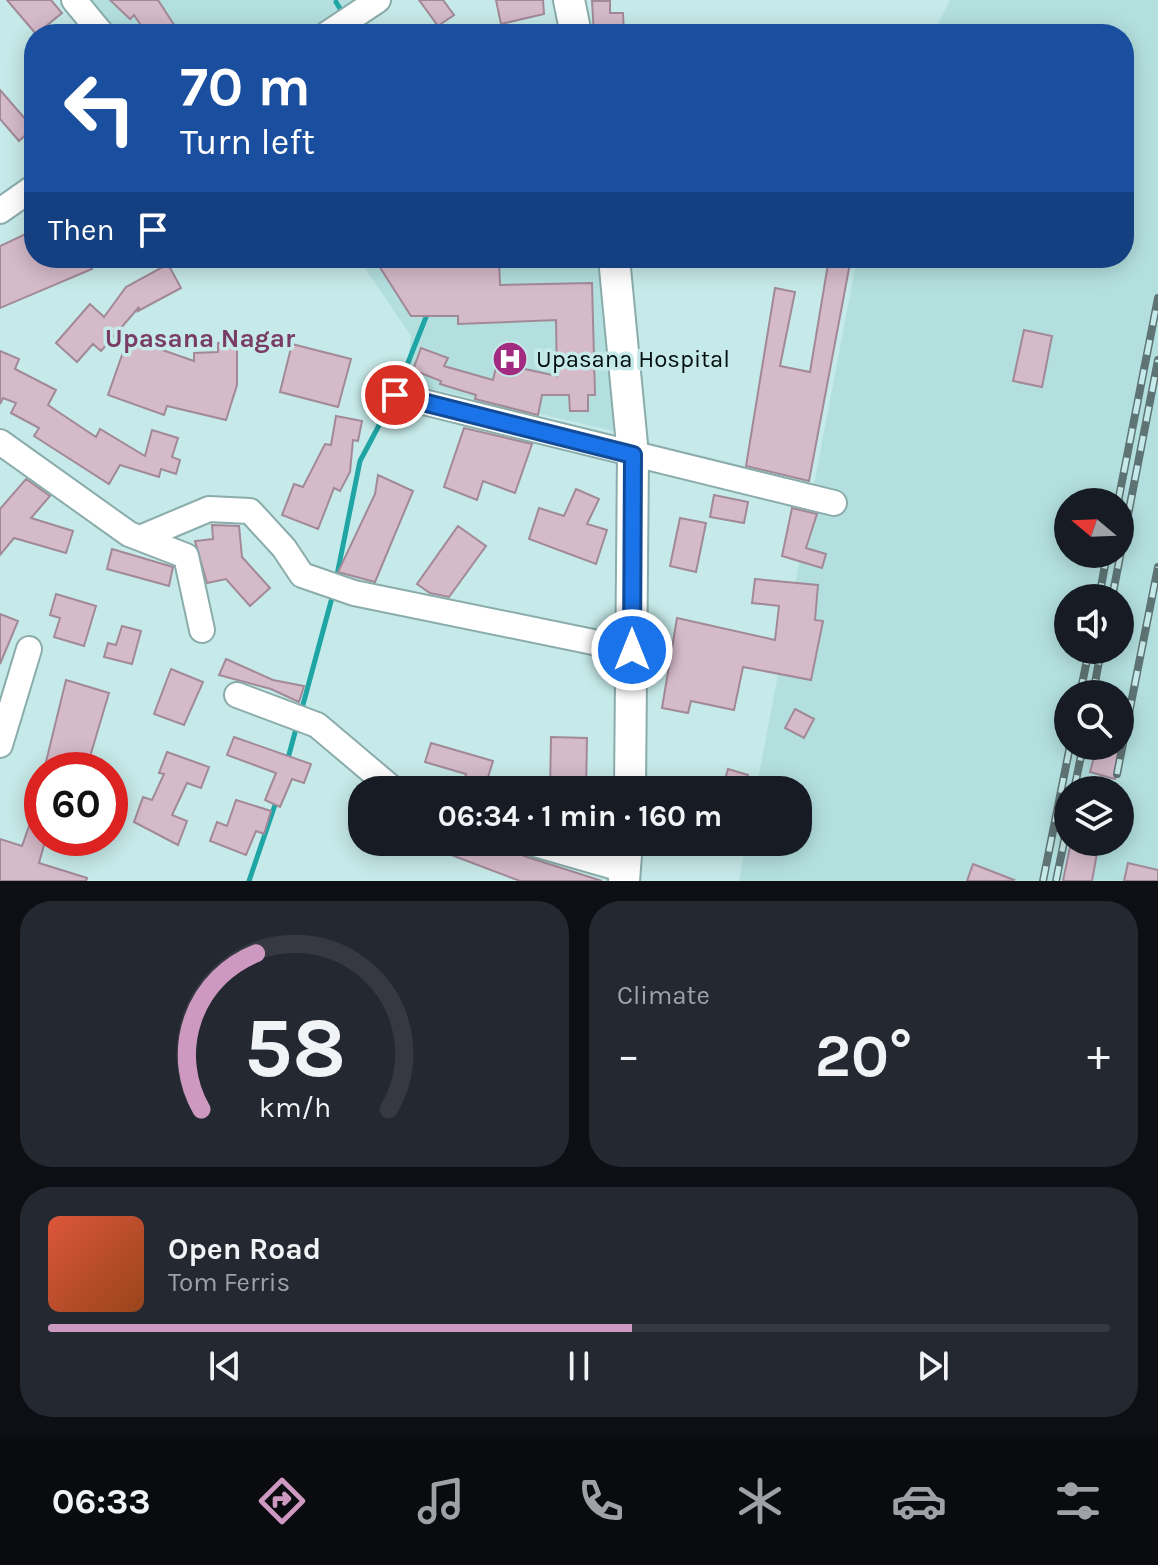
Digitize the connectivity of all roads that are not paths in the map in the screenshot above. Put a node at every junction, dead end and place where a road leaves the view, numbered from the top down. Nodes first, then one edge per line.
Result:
1 (74, 0) edge
2 (378, 0) edge
3 (569, 0) edge
4 (94, 24) edge
5 (342, 24) edge
6 (574, 24) edge
7 (24, 194) edge
8 (0, 211) edge
9 (615, 268) edge
10 (395, 395) dead end
11 (0, 442) edge
12 (633, 455) junction
13 (834, 503) dead end
14 (140, 538) junction
15 (202, 630) dead end
16 (29, 649) dead end
17 (632, 650) junction
18 (237, 695) dead end
19 (0, 745) edge
20 (377, 776) edge
21 (630, 776) edge
22 (590, 856) edge
23 (625, 864) edge

1 - 4 street
2 - 5 street
3 - 6 main road
7 - 8 street
9 - 12 main road
10 - 12 street
11 - 14 street
12 - 13 street
12 - 17 main road
14 - 15 street
14 - 17 street
16 - 19 street
17 - 21 main road
18 - 20 street
22 - 23 street

